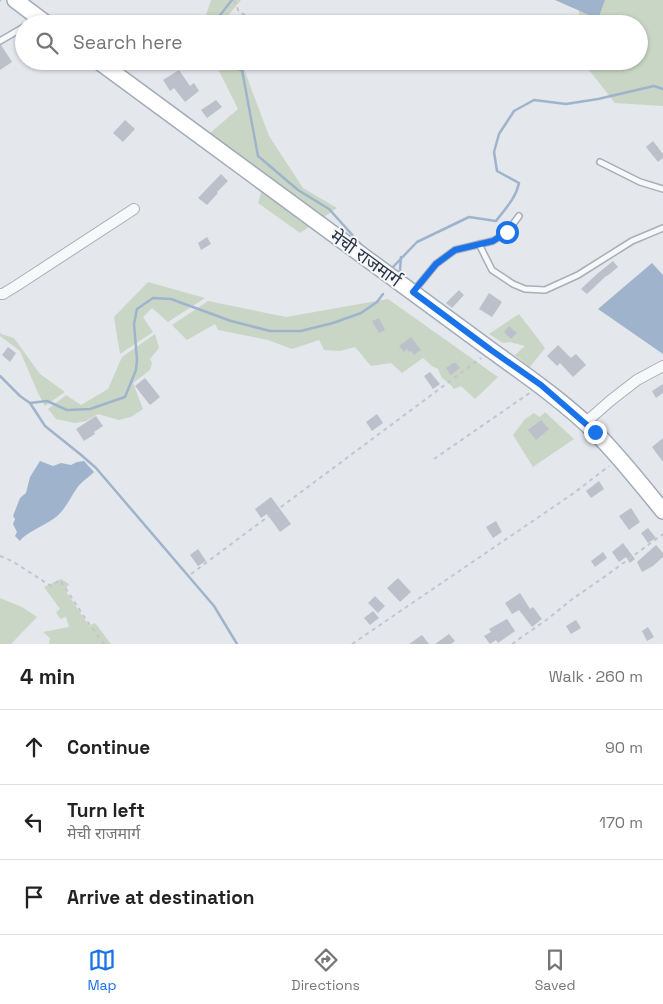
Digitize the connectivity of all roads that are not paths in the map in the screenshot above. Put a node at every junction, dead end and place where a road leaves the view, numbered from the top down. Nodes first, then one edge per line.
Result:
1 (15, 0) edge
2 (33, 15) edge
3 (15, 32) edge
4 (0, 41) edge
5 (110, 70) edge
6 (600, 162) dead end
7 (663, 188) edge
8 (134, 209) dead end
9 (519, 216) dead end
10 (663, 228) edge
11 (479, 244) junction
12 (413, 292) junction
13 (0, 294) edge
14 (663, 366) edge
15 (585, 423) junction
16 (663, 511) edge

1 - 2 main road
3 - 4 lane
5 - 12 main road, मेची राजमार्ग
6 - 7 lane
8 - 13 street
9 - 11 lane
10 - 11 lane
11 - 12 lane
12 - 15 main road, मेची राजमार्ग
14 - 15 street
15 - 16 main road, मेची राजमार्ग

